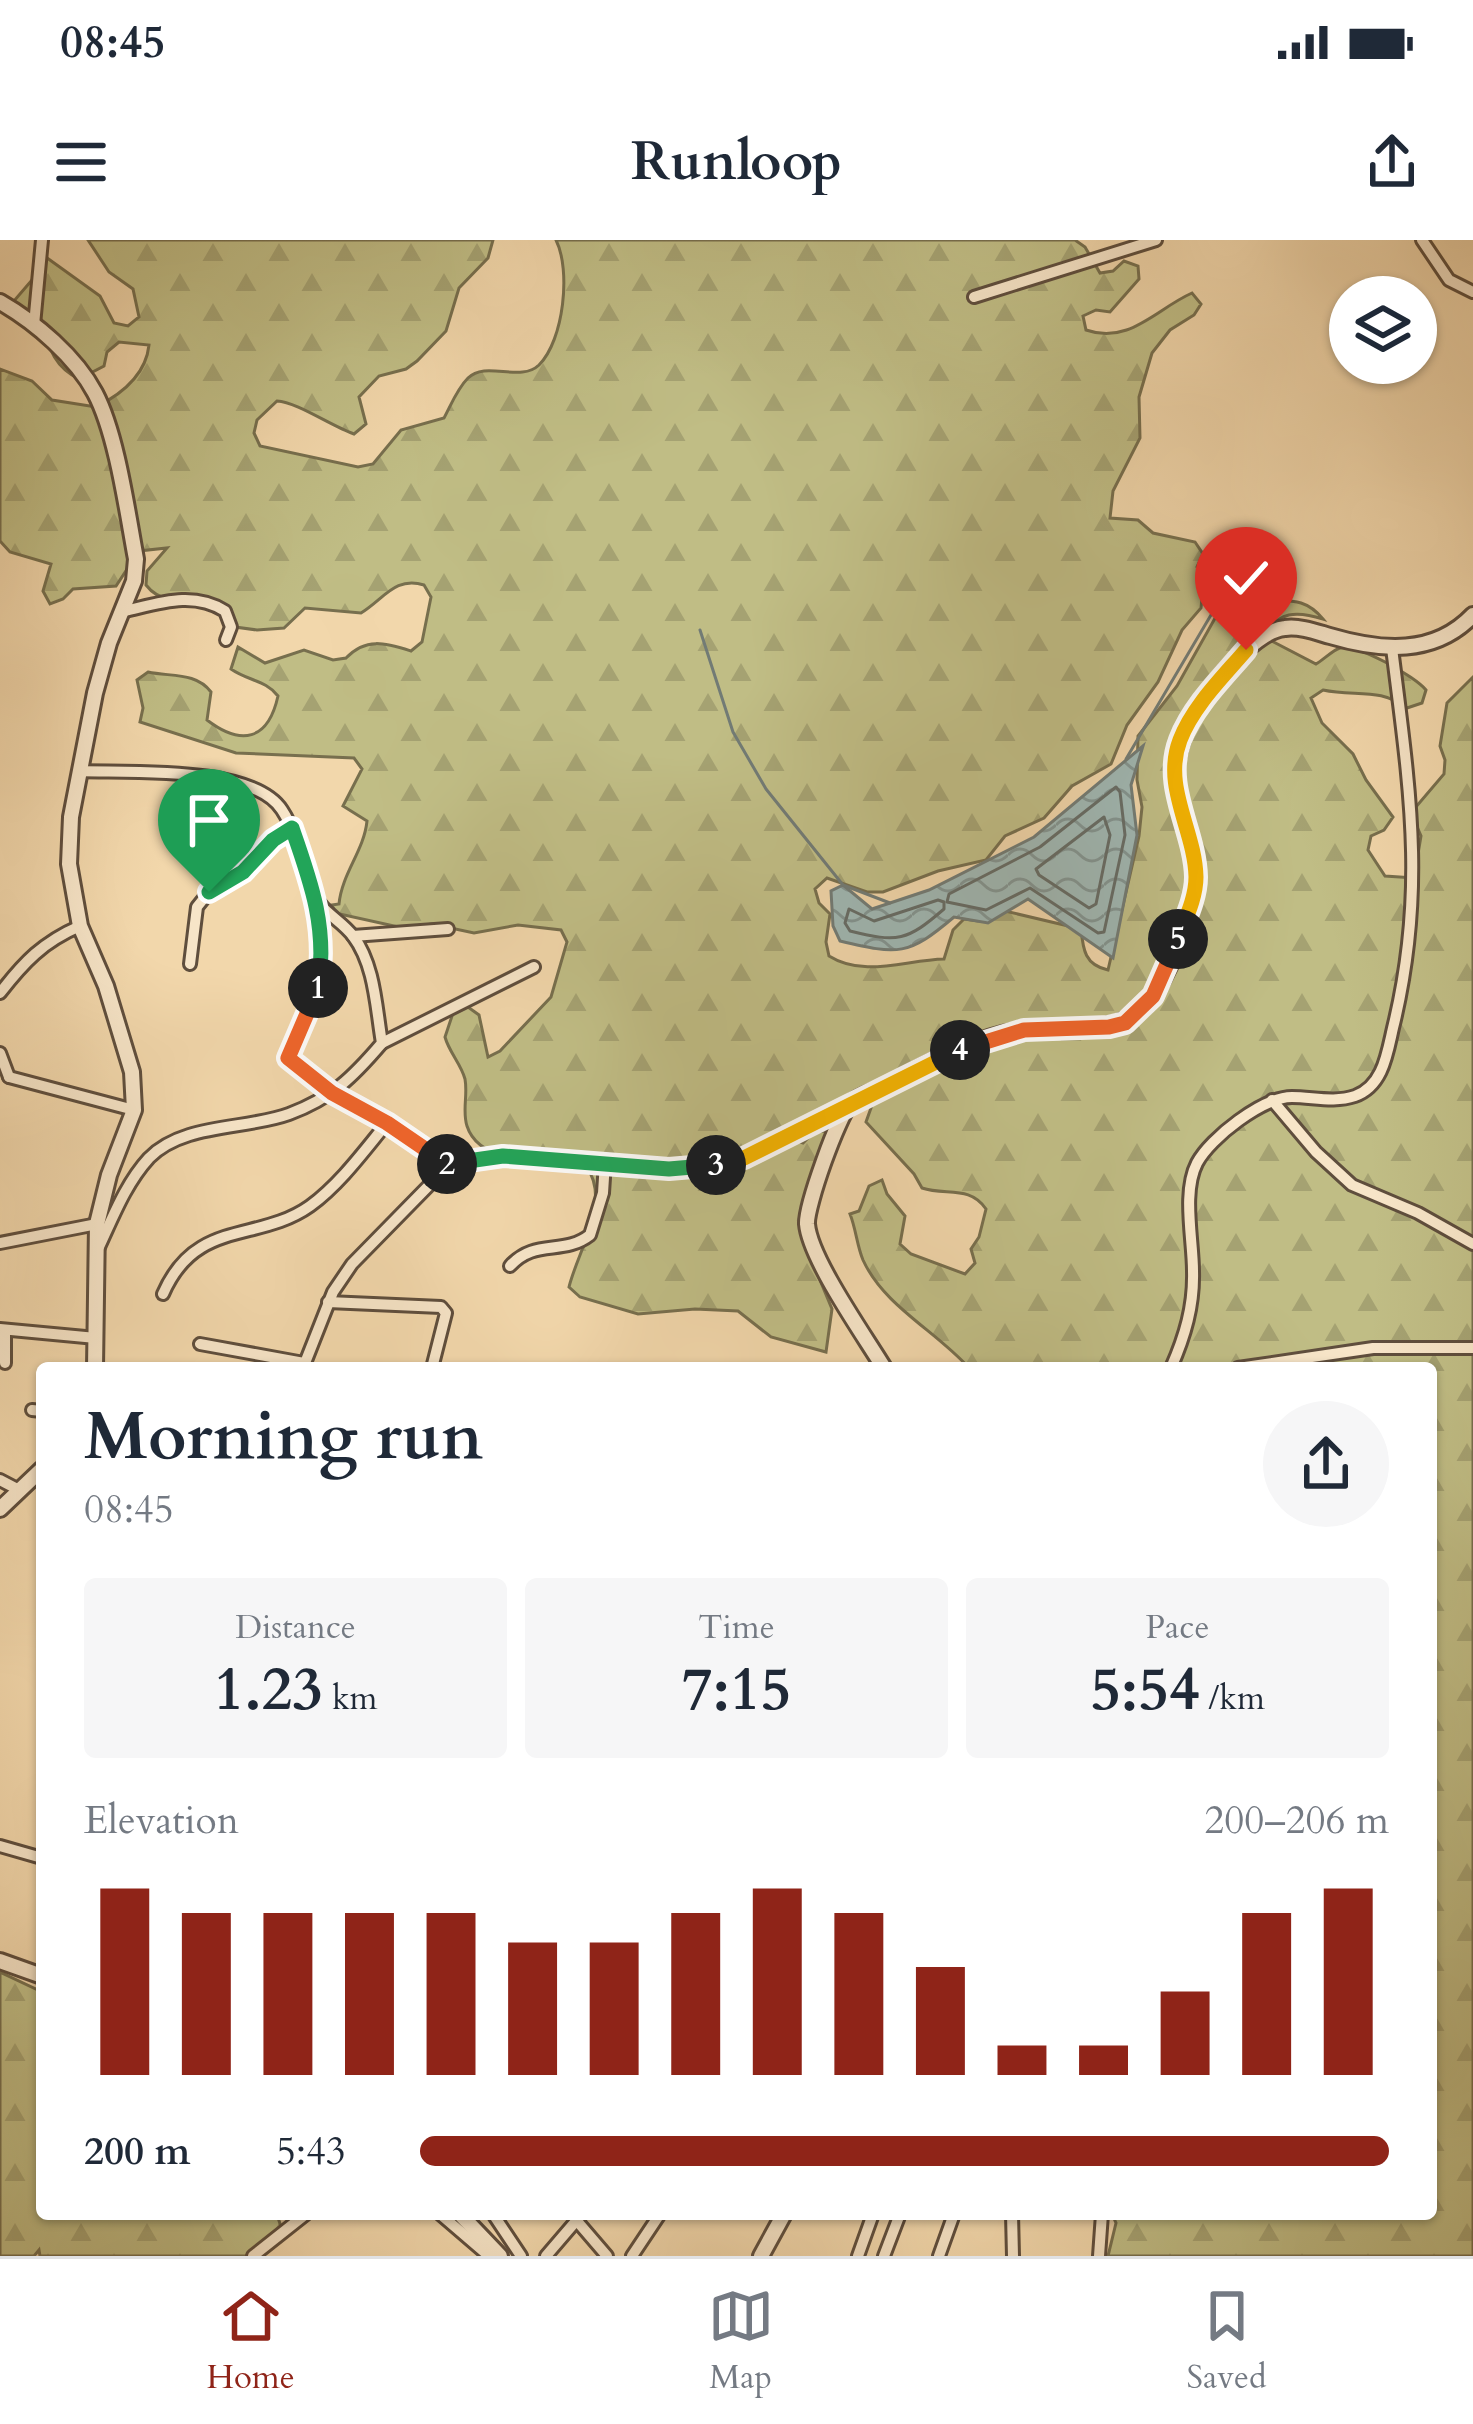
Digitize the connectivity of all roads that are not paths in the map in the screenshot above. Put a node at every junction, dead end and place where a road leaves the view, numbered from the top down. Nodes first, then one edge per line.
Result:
1 (42, 240) edge
2 (1156, 240) edge
3 (1422, 240) edge
4 (1473, 292) edge
5 (974, 297) dead end
6 (0, 302) edge
7 (34, 325) junction
8 (125, 610) junction
9 (1473, 615) edge
10 (226, 640) dead end
11 (1392, 648) junction
12 (79, 771) junction
13 (292, 828) junction
14 (317, 902) junction
15 (80, 926) junction
16 (448, 929) dead end
17 (353, 936) junction
18 (190, 964) dead end
19 (534, 967) dead end
20 (0, 993) edge
21 (382, 1042) junction
22 (0, 1053) edge
23 (9, 1077) junction
24 (0, 1089) edge
25 (332, 1093) junction
26 (1272, 1100) junction
27 (849, 1105) junction
28 (134, 1110) junction
29 (387, 1123) junction
30 (605, 1162) junction
31 (449, 1165) junction
32 (97, 1224) junction
33 (0, 1244) edge
34 (1473, 1244) edge
35 (99, 1246) junction
36 (510, 1266) dead end
37 (163, 1294) dead end
38 (328, 1302) junction
39 (3, 1330) edge
40 (96, 1337) junction
41 (200, 1344) dead end
42 (1473, 1348) edge
43 (95, 1362) edge
44 (288, 1362) edge
45 (304, 1362) edge
46 (434, 1362) edge
47 (880, 1362) edge
48 (1174, 1362) edge
49 (1278, 1362) edge
50 (5, 1363) dead end
51 (36, 1475) edge
52 (0, 1480) edge
53 (21, 1491) junction
54 (0, 1509) edge
55 (0, 1846) edge
56 (36, 1856) edge
57 (0, 1961) edge
58 (36, 1974) edge
59 (293, 2220) edge
60 (448, 2220) edge
61 (466, 2220) edge
62 (498, 2220) edge
63 (577, 2220) edge
64 (582, 2220) edge
65 (657, 2220) edge
66 (781, 2220) edge
67 (871, 2220) edge
68 (898, 2220) edge
69 (952, 2220) edge
70 (1012, 2220) edge
71 (1102, 2220) edge
72 (253, 2256) edge
73 (489, 2256) edge
74 (500, 2256) edge
75 (521, 2256) edge
76 (546, 2256) edge
77 (607, 2256) edge
78 (632, 2256) edge
79 (760, 2256) edge
80 (858, 2256) edge
81 (884, 2256) edge
82 (939, 2256) edge
83 (1013, 2256) edge
84 (1099, 2256) edge

1 - 7 street
2 - 5 street
3 - 4 street
6 - 7 street
7 - 8 street
8 - 10 street
8 - 12 street
9 - 11 street
11 - 26 street
11 - 27 street
12 - 13 street
12 - 15 street
13 - 14 street
13 - 18 street
14 - 17 street
14 - 25 street
15 - 20 street
15 - 28 street
16 - 17 street
17 - 21 street
19 - 21 street
21 - 25 street
22 - 23 street
23 - 24 street
23 - 28 street
25 - 29 street
25 - 35 street
26 - 34 street
26 - 48 street
27 - 30 street
27 - 47 street
28 - 32 street
29 - 31 street
29 - 37 street
30 - 31 street
30 - 36 street
31 - 38 street
32 - 33 street
32 - 35 street
35 - 40 street
38 - 45 street
38 - 46 street
39 - 40 street
39 - 50 street
40 - 43 street
41 - 44 street
42 - 49 street
51 - 53 street
52 - 53 street
53 - 54 street
55 - 56 street
57 - 58 street
59 - 72 street
60 - 73 street
61 - 74 street
62 - 75 street
63 - 76 street
64 - 77 street
65 - 78 street
66 - 79 street
67 - 80 street
68 - 81 street
69 - 82 street
70 - 83 street
71 - 84 street

